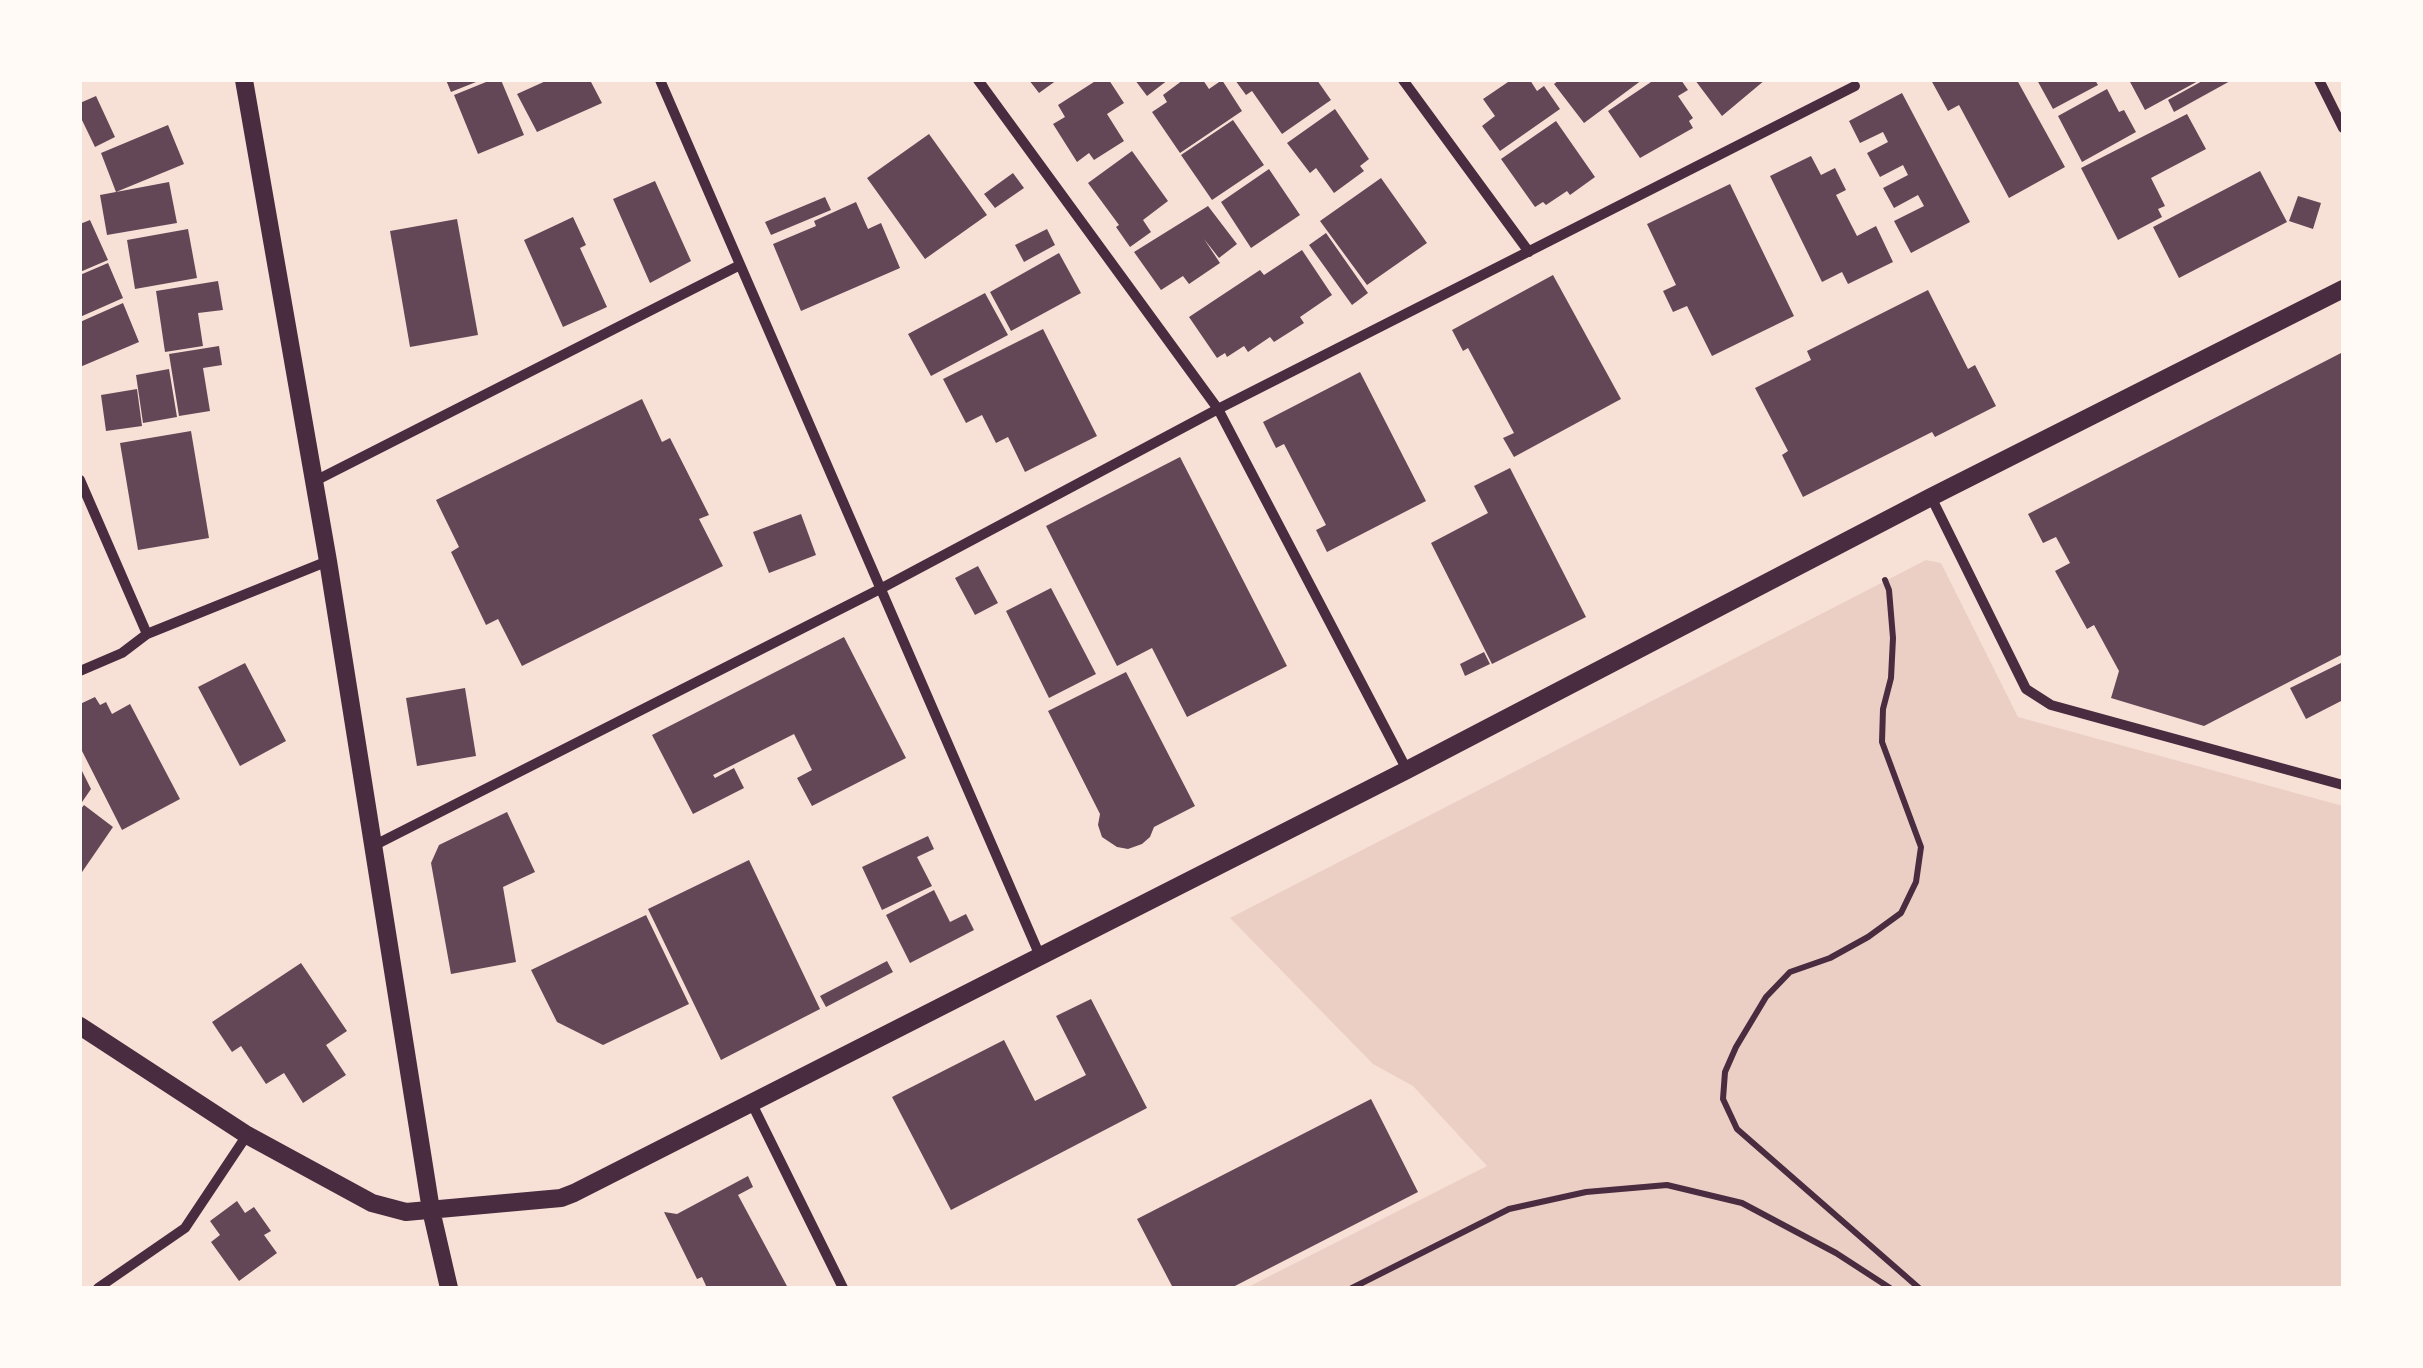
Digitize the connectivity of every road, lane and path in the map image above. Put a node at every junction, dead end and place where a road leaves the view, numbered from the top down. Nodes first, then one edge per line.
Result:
1 (244, 80) edge
2 (660, 80) edge
3 (978, 80) edge
4 (1404, 80) edge
5 (2319, 80) edge
6 (1858, 82) edge
7 (2343, 128) edge
8 (1529, 252) junction
9 (740, 266) junction
10 (2343, 289) edge
11 (1218, 409) junction
12 (80, 480) edge
13 (312, 482) junction
14 (1931, 497) junction
15 (328, 561) junction
16 (1885, 580) dead end
17 (882, 588) junction
18 (148, 634) junction
19 (80, 671) edge
20 (1408, 770) junction
21 (2343, 785) edge
22 (374, 846) junction
23 (1040, 956) junction
24 (80, 1026) edge
25 (752, 1104) junction
26 (247, 1136) junction
27 (431, 1210) junction
28 (98, 1288) edge
29 (449, 1288) edge
30 (843, 1288) edge
31 (1352, 1288) edge
32 (1890, 1288) edge
33 (1919, 1288) edge

1 - 13 street
2 - 9 street
3 - 11 street
4 - 8 street
5 - 7 street
6 - 8 street
8 - 11 street
9 - 13 street
9 - 17 street
10 - 14 street
11 - 17 street
11 - 20 street
12 - 18 street
13 - 15 street
14 - 20 street
14 - 21 street
15 - 18 street
15 - 22 street
16 - 33 path
17 - 22 street
17 - 23 street
18 - 19 street
20 - 23 street
22 - 27 street
23 - 25 street
24 - 26 street
25 - 27 street
25 - 30 street
26 - 27 street
26 - 28 street
27 - 29 street
31 - 32 path

